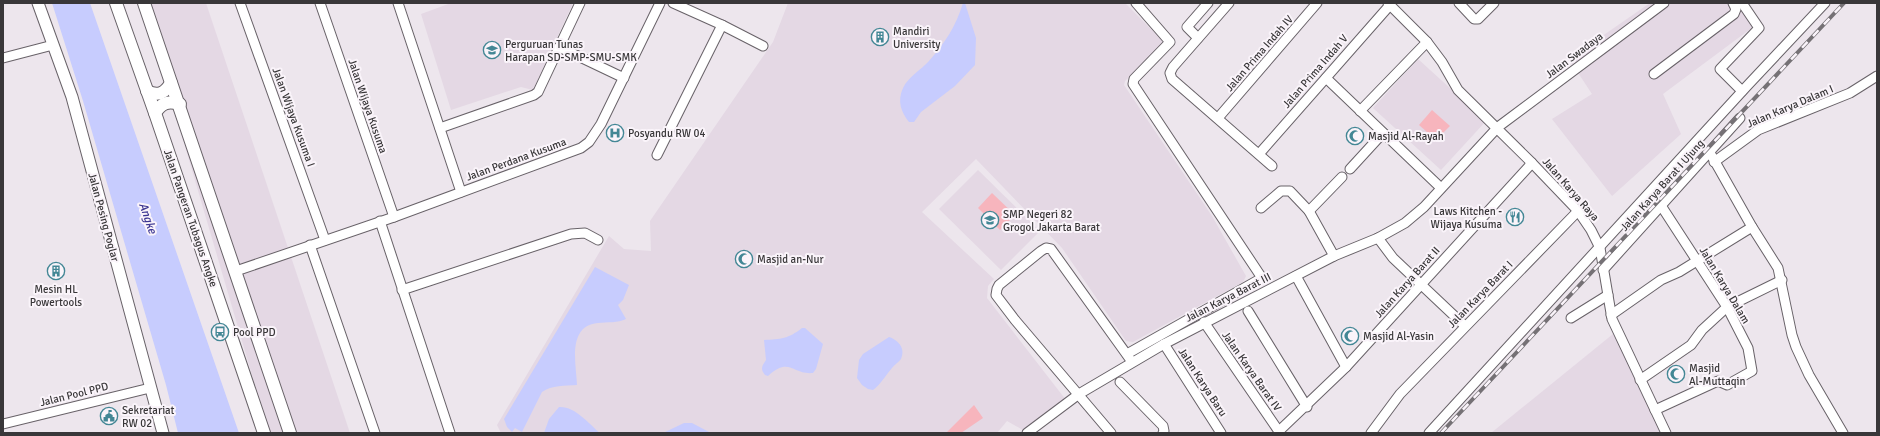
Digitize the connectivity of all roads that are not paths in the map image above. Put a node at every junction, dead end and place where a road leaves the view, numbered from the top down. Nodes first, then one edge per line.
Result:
1 (38, 3) edge
2 (116, 3) edge
3 (144, 3) edge
4 (240, 3) edge
5 (320, 3) edge
6 (398, 3) edge
7 (580, 3) edge
8 (660, 3) edge
9 (673, 3) edge
10 (1136, 3) edge
11 (1208, 3) edge
12 (1229, 3) edge
13 (1317, 3) edge
14 (1458, 3) edge
15 (1494, 3) edge
16 (1664, 3) edge
17 (1733, 3) edge
18 (1742, 3) edge
19 (1825, 3) edge
20 (1389, 4) edge
21 (722, 25) junction
22 (1198, 38) junction
23 (1427, 42) junction
24 (53, 45) junction
25 (763, 46) dead end
26 (559, 47) junction
27 (3, 58) edge
28 (1654, 74) dead end
29 (1877, 76) edge
30 (624, 78) junction
31 (1326, 78) junction
32 (171, 83) junction
33 (147, 91) junction
34 (1742, 91) junction
35 (180, 104) junction
36 (1360, 111) junction
37 (155, 113) junction
38 (1218, 118) junction
39 (1740, 118) dead end
40 (1498, 127) junction
41 (440, 128) junction
42 (1383, 133) junction
43 (1709, 151) junction
44 (1259, 154) junction
45 (657, 155) dead end
46 (1714, 162) junction
47 (1532, 163) junction
48 (1272, 166) dead end
49 (1350, 169) dead end
50 (1342, 177) dead end
51 (1441, 188) junction
52 (461, 192) junction
53 (1660, 204) junction
54 (1261, 208) dead end
55 (1309, 211) junction
56 (1578, 212) junction
57 (394, 217) junction
58 (380, 221) junction
59 (1752, 227) junction
60 (1378, 238) junction
61 (325, 240) junction
62 (598, 240) dead end
63 (310, 245) junction
64 (1600, 248) junction
65 (1334, 256) junction
66 (1697, 262) junction
67 (1603, 270) junction
68 (236, 271) junction
69 (1296, 276) junction
70 (1262, 278) junction
71 (1782, 280) junction
72 (1421, 283) junction
73 (402, 290) junction
74 (1268, 290) junction
75 (1608, 295) junction
76 (1727, 307) junction
77 (1248, 311) dead end
78 (1611, 315) junction
79 (1571, 318) dead end
80 (1204, 322) junction
81 (1466, 326) junction
82 (1164, 344) junction
83 (1127, 354) junction
84 (1132, 362) junction
85 (1346, 367) junction
86 (1640, 380) junction
87 (1120, 382) dead end
88 (150, 388) junction
89 (1079, 394) junction
90 (1307, 407) junction
91 (1655, 410) junction
92 (3, 424) edge
93 (447, 432) edge
94 (1280, 432) edge
95 (163, 433) edge
96 (264, 433) edge
97 (290, 433) edge
98 (375, 433) edge
99 (1027, 433) edge
100 (1111, 433) edge
101 (1163, 433) edge
102 (1221, 433) edge
103 (1371, 433) edge
104 (1429, 433) edge
105 (1666, 433) edge
106 (1843, 433) edge

1 - 24 street, Jalan Pesing Poglar
2 - 33 main road, Jalan Pangeran Tubagus Angke
3 - 32 main road
4 - 61 street, Jalan Wijaya Kusuma I
5 - 57 street, Jalan Wijaya Kusuma
6 - 41 street
7 - 26 street
8 - 30 street, Jalan Perdana Kusuma
9 - 21 street
10 - 70 street
11 - 22 street
12 - 22 street
13 - 38 street, Jalan Prima Indah IV
14 - 15 street
16 - 40 street, Jalan Swadaya
17 - 28 street
18 - 34 street
19 - 34 street
20 - 23 street, Jalan Karya Raya
20 - 31 street, Jalan Prima Indah V
21 - 25 street
21 - 45 street
22 - 38 street
23 - 36 street
23 - 40 street, Jalan Karya Raya
24 - 27 street
24 - 88 street, Jalan Pesing Poglar
26 - 30 street
26 - 41 street
29 - 46 street, Jalan Karya Dalam I
30 - 52 street, Jalan Perdana Kusuma
31 - 36 street
31 - 44 street, Jalan Prima Indah V
32 - 33 main road
32 - 35 main road
33 - 37 main road, Jalan Pangeran Tubagus Angke
34 - 64 street
35 - 37 main road
35 - 68 main road
36 - 42 street
37 - 96 main road, Jalan Pangeran Tubagus Angke
38 - 44 street
39 - 43 street, Jalan Karya Barat I Ujung
40 - 47 street, Jalan Karya Raya
40 - 51 street, Jalan Karya Barat III
41 - 52 street
42 - 49 street
42 - 51 street
43 - 46 street
43 - 53 street, Jalan Karya Barat I Ujung
44 - 48 street
46 - 59 street
47 - 56 street, Jalan Karya Raya
47 - 72 street, Jalan Karya Barat II
50 - 55 street
51 - 60 street, Jalan Karya Barat III
52 - 57 street, Jalan Perdana Kusuma
53 - 66 street, Jalan Karya Dalam
53 - 67 street, Jalan Karya Barat I Ujung
54 - 55 street
55 - 65 street
56 - 64 street, Jalan Karya Raya
56 - 81 street, Jalan Karya Barat I
57 - 58 street, Jalan Perdana Kusuma
58 - 61 street, Jalan Perdana Kusuma
58 - 73 street
59 - 66 street
59 - 71 street
60 - 65 street, Jalan Karya Barat III
60 - 72 street
61 - 63 street, Jalan Perdana Kusuma
62 - 73 street
63 - 68 street, Jalan Perdana Kusuma
63 - 98 street
64 - 67 street, Jalan Karya Raya
64 - 104 street
65 - 69 street, Jalan Karya Barat III
66 - 76 street, Jalan Karya Dalam
66 - 78 street
67 - 75 street, Jalan Karya Raya
68 - 97 main road
69 - 74 street, Jalan Karya Barat III
69 - 85 street
70 - 74 street
70 - 83 street
71 - 76 street
71 - 106 street
72 - 81 street
72 - 85 street, Jalan Karya Barat II
73 - 93 street
74 - 80 street, Jalan Karya Barat III
75 - 78 street, Jalan Karya Raya
75 - 79 street
76 - 86 street
76 - 91 street, Jalan Karya Dalam
77 - 90 street
78 - 86 street, Jalan Karya Raya
80 - 82 street, Jalan Karya Barat III
80 - 94 street, Jalan Karya Barat IV
81 - 103 street, Jalan Karya Barat I
82 - 84 street, Jalan Karya Barat III
82 - 102 street, Jalan Karya Baru
83 - 84 street
83 - 89 street
84 - 89 street, Jalan Karya Barat III
85 - 90 street, Jalan Karya Barat II
86 - 91 street, Jalan Karya Raya
87 - 101 street
88 - 92 street, Jalan Pool PPD
88 - 95 street, Jalan Pesing Poglar
89 - 99 street, Jalan Karya Barat III
89 - 100 street
90 - 94 street, Jalan Karya Barat II
91 - 105 street, Jalan Karya Raya

